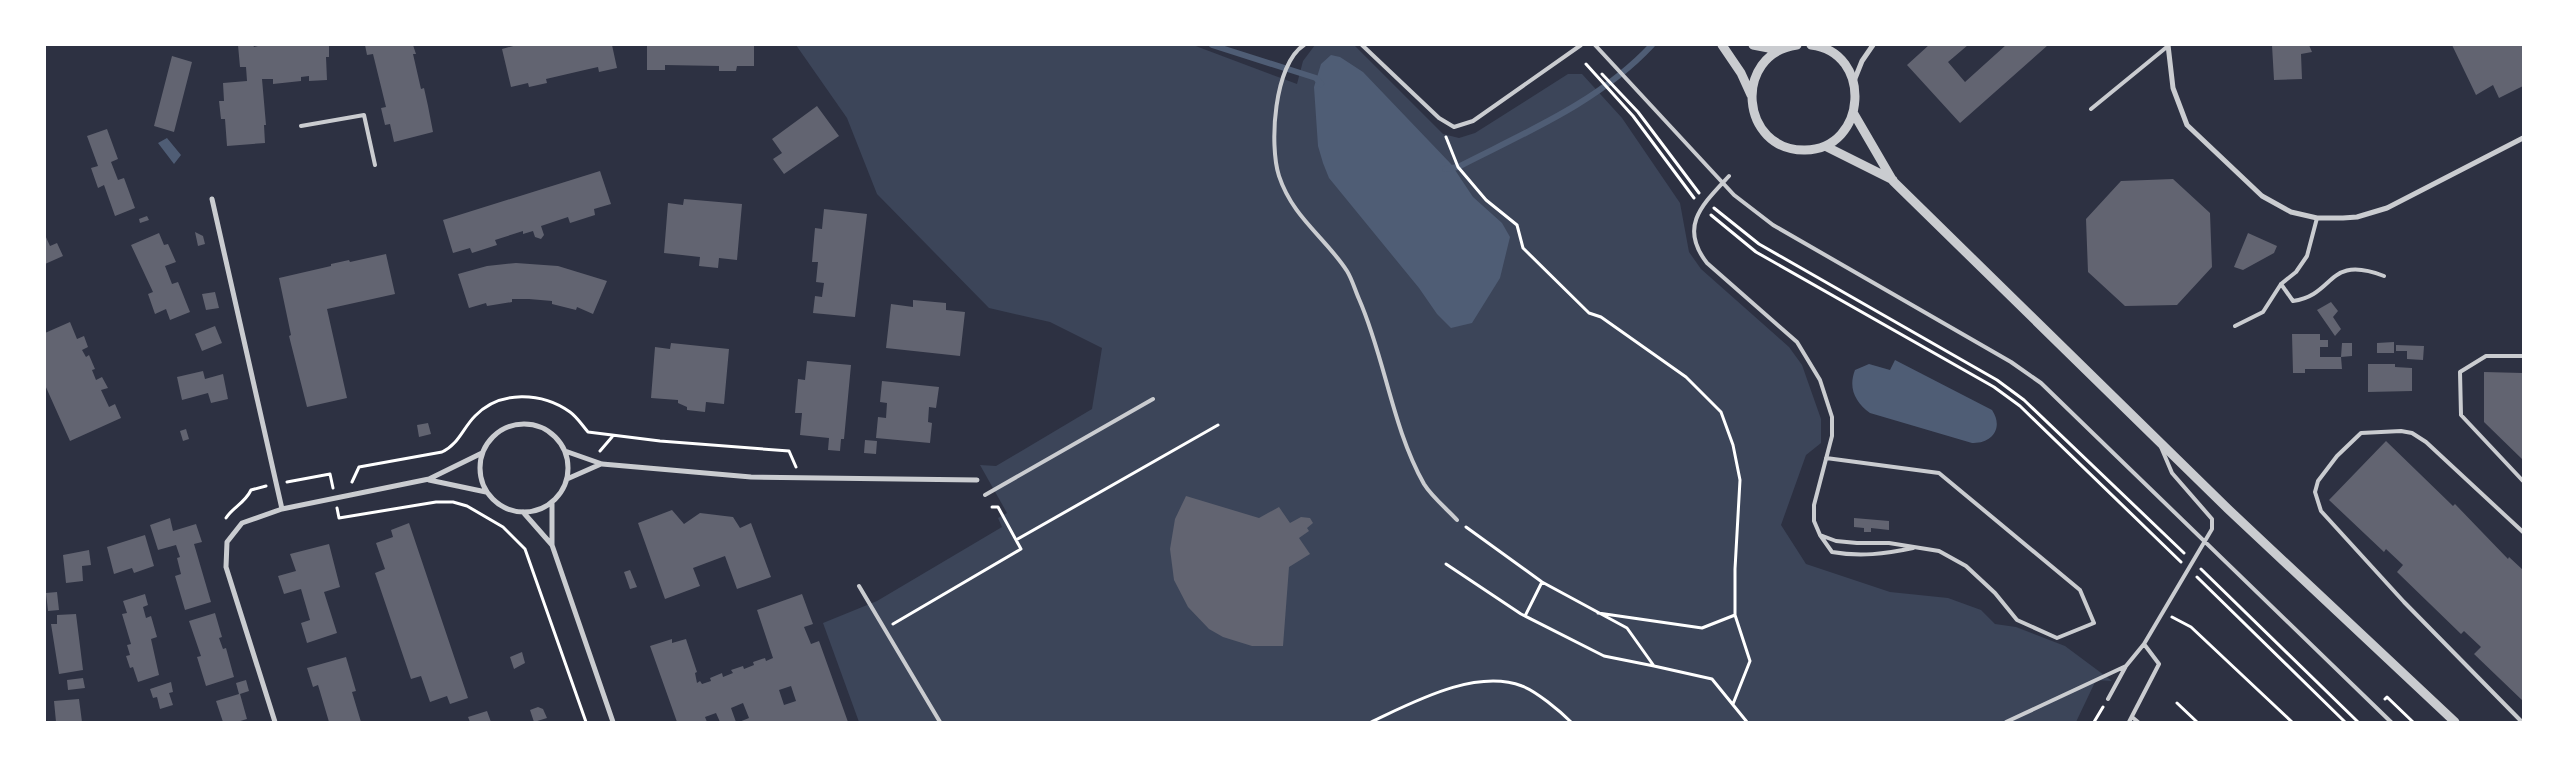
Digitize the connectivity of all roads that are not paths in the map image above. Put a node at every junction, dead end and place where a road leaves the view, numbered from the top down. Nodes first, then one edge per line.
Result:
1 (1304, 45) edge
2 (1362, 45) edge
3 (1582, 45) edge
4 (1595, 45) edge
5 (1722, 45) edge
6 (1754, 45) edge
7 (1798, 45) edge
8 (1811, 45) edge
9 (1822, 45) edge
10 (1873, 45) edge
11 (1817, 46) edge
12 (2168, 46) edge
13 (1779, 50) junction
14 (1854, 81) junction
15 (1751, 95) junction
16 (2091, 109) dead end
17 (1854, 114) junction
18 (301, 126) dead end
19 (2523, 138) edge
20 (1826, 146) junction
21 (375, 165) dead end
22 (1729, 176) dead end
23 (1893, 180) junction
24 (1723, 182) junction
25 (212, 199) dead end
26 (2317, 218) junction
27 (2384, 276) dead end
28 (2282, 284) junction
29 (2235, 326) dead end
30 (2523, 356) edge
31 (1153, 399) dead end
32 (2157, 438) junction
33 (565, 451) junction
34 (482, 453) junction
35 (1826, 458) junction
36 (602, 464) junction
37 (568, 479) junction
38 (429, 480) junction
39 (977, 480) dead end
40 (2523, 481) edge
41 (486, 492) junction
42 (985, 495) dead end
43 (552, 503) junction
44 (282, 509) junction
45 (523, 512) junction
46 (1457, 520) road end
47 (2523, 532) edge
48 (1820, 535) junction
49 (2204, 540) junction
50 (552, 545) junction
51 (1914, 548) junction
52 (859, 586) dead end
53 (2144, 644) junction
54 (2126, 666) junction
55 (2108, 698) dead end
56 (2132, 717) junction
57 (275, 722) edge
58 (613, 722) edge
59 (940, 722) edge
60 (2006, 722) edge
61 (2129, 722) edge
62 (2138, 722) edge
63 (2391, 722) edge
64 (2455, 722) edge
65 (2522, 722) edge

1 - 46 lane
2 - 3 lane
4 - 24 lane
5 - 15 street
6 - 13 street
7 - 13 street
8 - 11 street
9 - 11 street
10 - 14 street
11 - 14 street
12 - 16 lane
12 - 26 street
13 - 15 street
14 - 17 street
15 - 20 street
17 - 20 street
17 - 23 street
18 - 21 lane
19 - 26 street
20 - 23 street
22 - 24 lane
23 - 32 street
24 - 35 lane
24 - 49 lane
25 - 44 street
26 - 28 lane
27 - 28 lane
28 - 29 lane
30 - 40 lane
31 - 42 lane
32 - 49 lane
32 - 64 street
33 - 34 street
33 - 36 street
33 - 37 street
34 - 38 street
34 - 41 street
35 - 48 lane
35 - 51 lane
36 - 37 street
36 - 39 street
37 - 43 street
38 - 41 street
38 - 44 street
41 - 45 street
43 - 45 street
43 - 50 street
44 - 57 street
45 - 50 street
47 - 65 lane
48 - 51 lane
48 - 51 lane
49 - 53 lane
49 - 63 lane
50 - 58 street
52 - 59 lane
53 - 54 lane
53 - 56 lane
54 - 55 lane
54 - 60 lane
56 - 61 lane
56 - 62 lane

